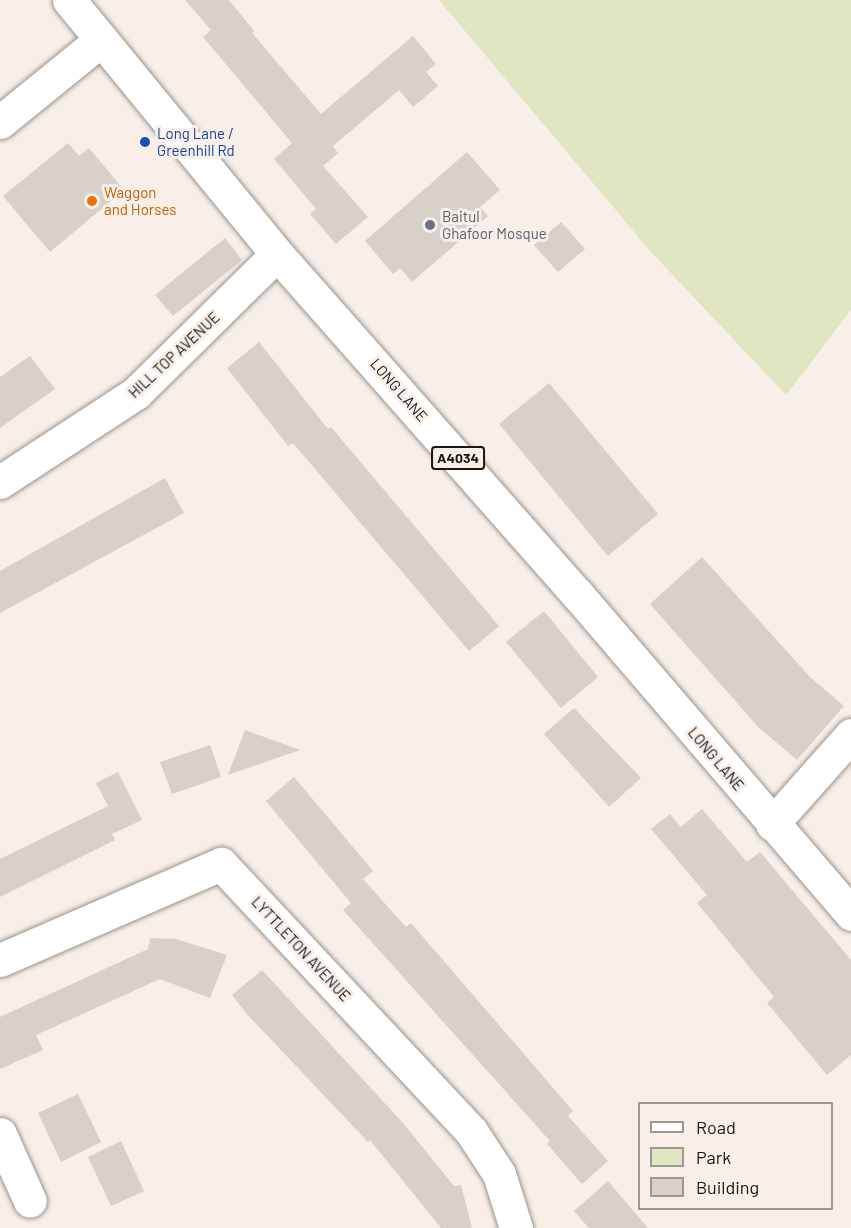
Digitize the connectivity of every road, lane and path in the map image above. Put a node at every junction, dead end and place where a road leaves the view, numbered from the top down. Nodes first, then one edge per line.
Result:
1 (69, 0) edge
2 (101, 40) junction
3 (0, 122) edge
4 (277, 254) junction
5 (0, 482) edge
6 (851, 735) edge
7 (772, 824) junction
8 (851, 914) edge
9 (0, 960) edge
10 (0, 1134) edge
11 (30, 1201) dead end
12 (516, 1228) edge

1 - 2 street, LONG LANE / A4034
2 - 3 street
2 - 4 street, LONG LANE / A4034
4 - 5 street, HILL TOP AVENUE
4 - 7 street, LONG LANE / A4034
6 - 7 street
7 - 8 street, LONG LANE / A4034
9 - 12 street, LYTTLETON AVENUE
10 - 11 street

